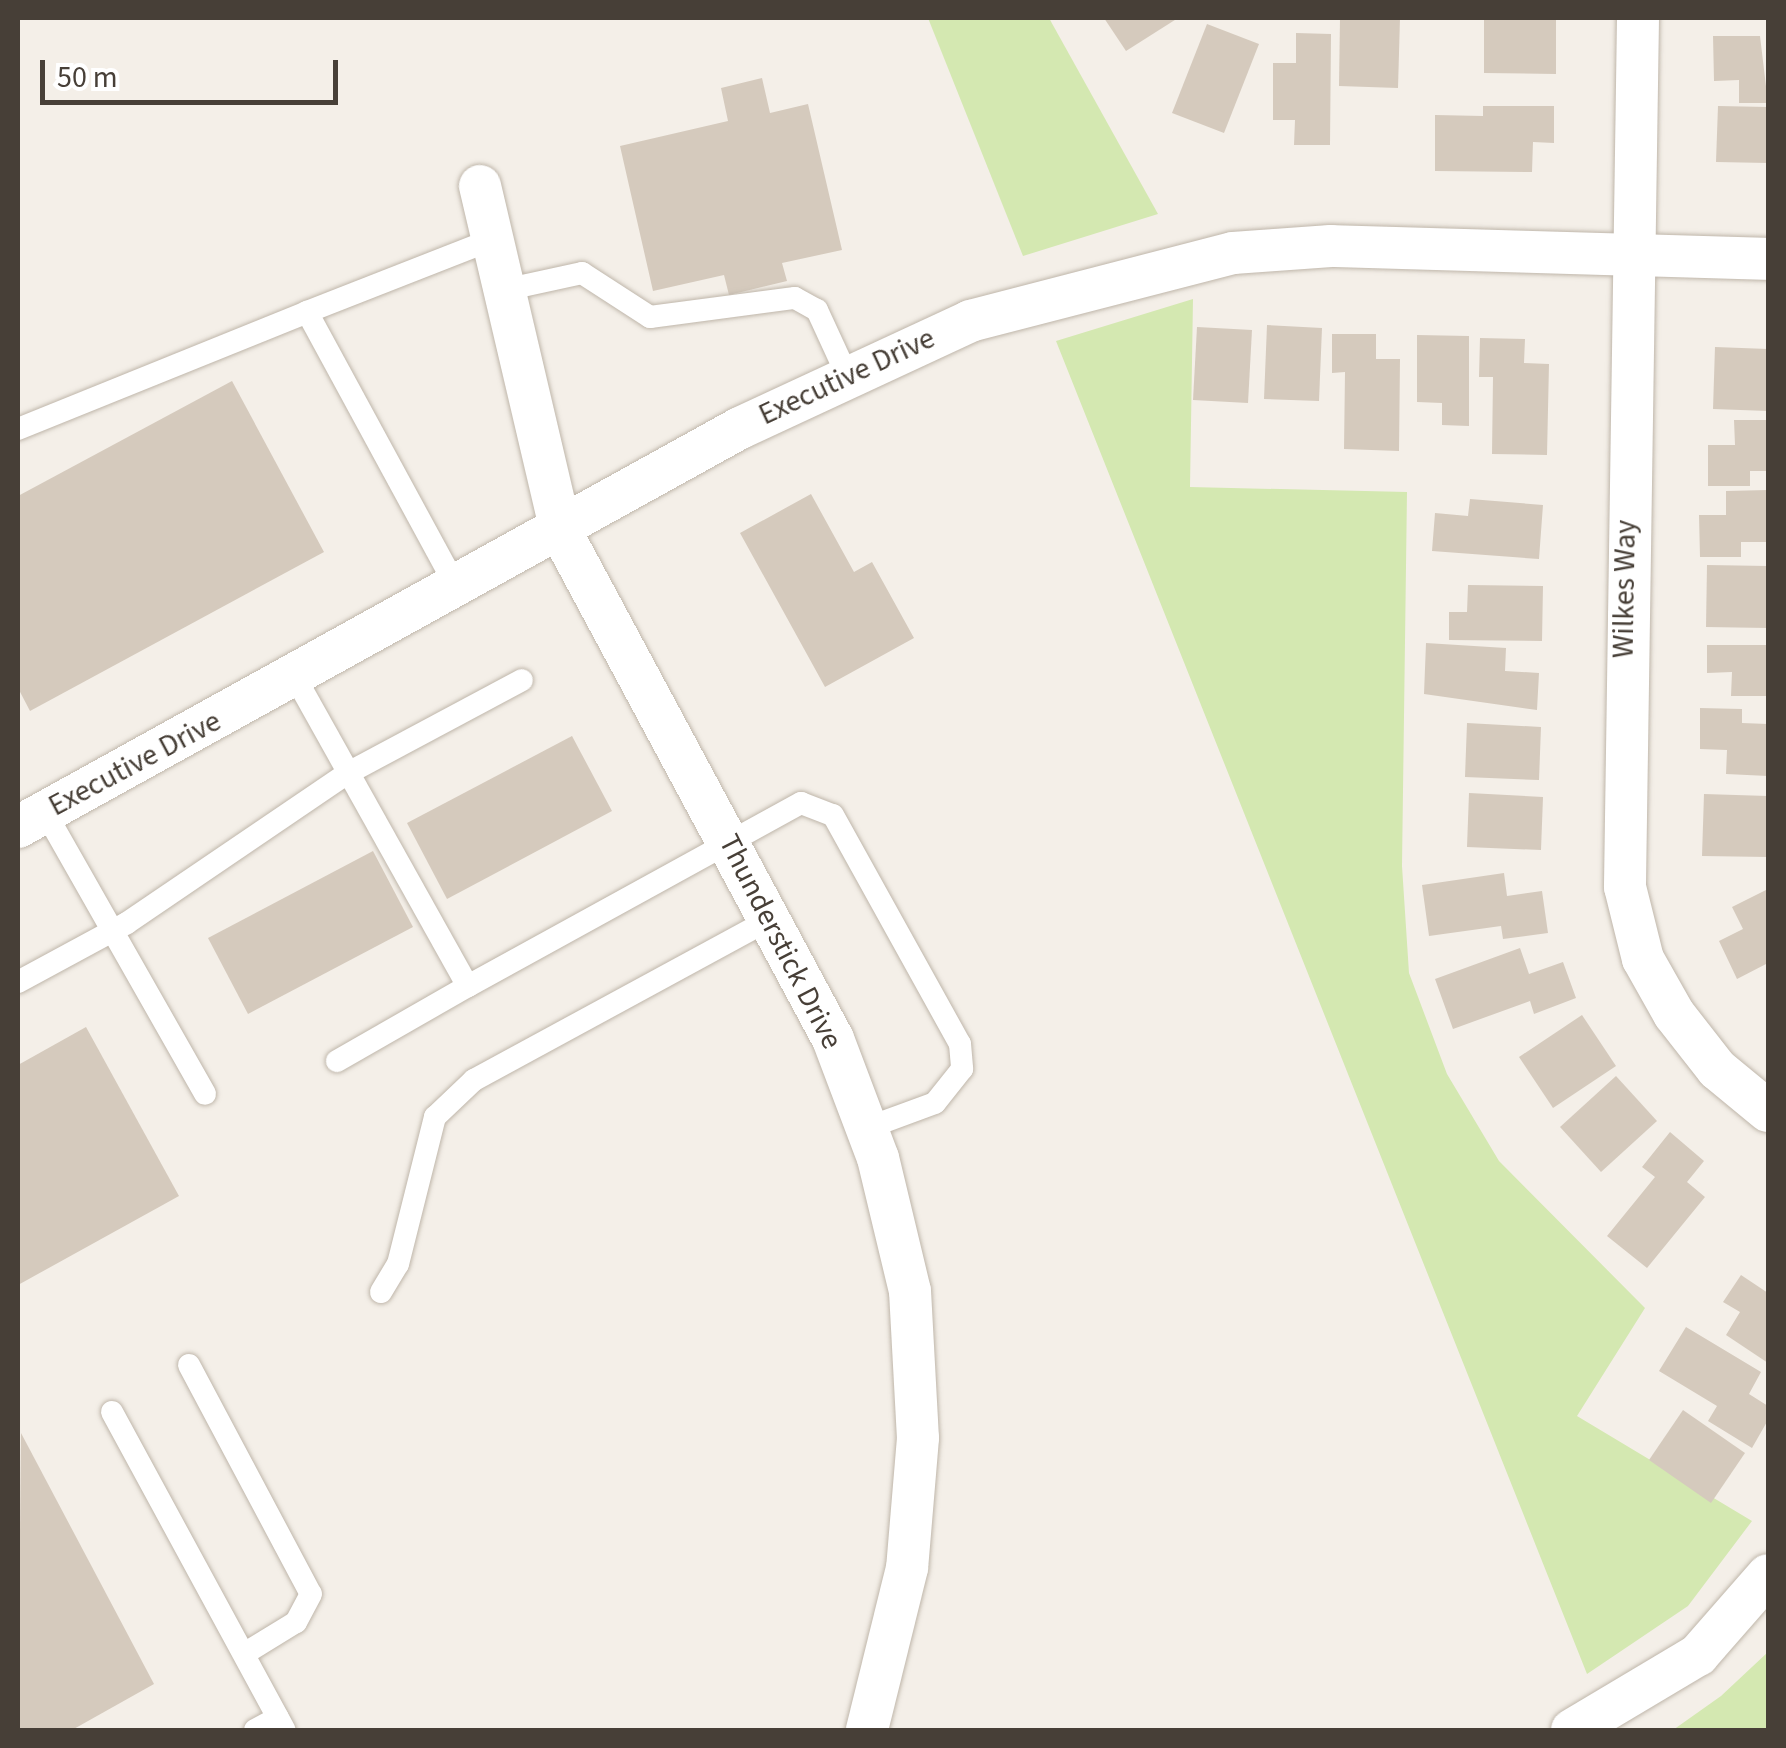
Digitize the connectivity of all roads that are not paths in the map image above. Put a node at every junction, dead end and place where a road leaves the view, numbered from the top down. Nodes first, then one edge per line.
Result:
1 (1638, 18) edge
2 (480, 186) dead end
3 (492, 239) junction
4 (1768, 259) edge
5 (1634, 260) junction
6 (504, 290) junction
7 (307, 312) junction
8 (846, 373) junction
9 (18, 429) edge
10 (560, 532) junction
11 (457, 588) junction
12 (295, 677) junction
13 (522, 680) dead end
14 (348, 773) junction
15 (27, 816) edge
16 (728, 839) junction
17 (769, 920) junction
18 (112, 931) junction
19 (18, 982) edge
20 (468, 986) junction
21 (337, 1061) dead end
22 (206, 1094) dead end
23 (1768, 1111) edge
24 (867, 1128) junction
25 (381, 1292) dead end
26 (189, 1365) dead end
27 (112, 1412) dead end
28 (1768, 1575) edge
29 (244, 1654) junction
30 (282, 1724) edge
31 (255, 1730) edge
32 (867, 1730) edge
33 (1572, 1730) edge

1 - 5 street, Wilkes Way
2 - 3 street, Thunderstick Drive
3 - 6 street, Thunderstick Drive
3 - 7 lane
4 - 5 street, Executive Drive
5 - 8 street, Executive Drive
5 - 23 street, Wilkes Way
6 - 8 lane
6 - 10 street, Thunderstick Drive
7 - 9 lane
7 - 11 lane
8 - 10 street, Executive Drive
10 - 11 street, Executive Drive
10 - 16 street, Thunderstick Drive
11 - 12 street, Executive Drive
12 - 14 lane
12 - 15 street, Executive Drive
13 - 14 lane
14 - 18 lane
14 - 20 lane
15 - 18 lane
16 - 17 street, Thunderstick Drive
16 - 20 lane
16 - 24 lane
17 - 24 street, Thunderstick Drive
17 - 25 lane
18 - 19 lane
18 - 22 lane
20 - 21 lane
24 - 32 street, Thunderstick Drive
26 - 29 lane
27 - 29 lane
28 - 33 street
29 - 30 lane
30 - 31 lane

